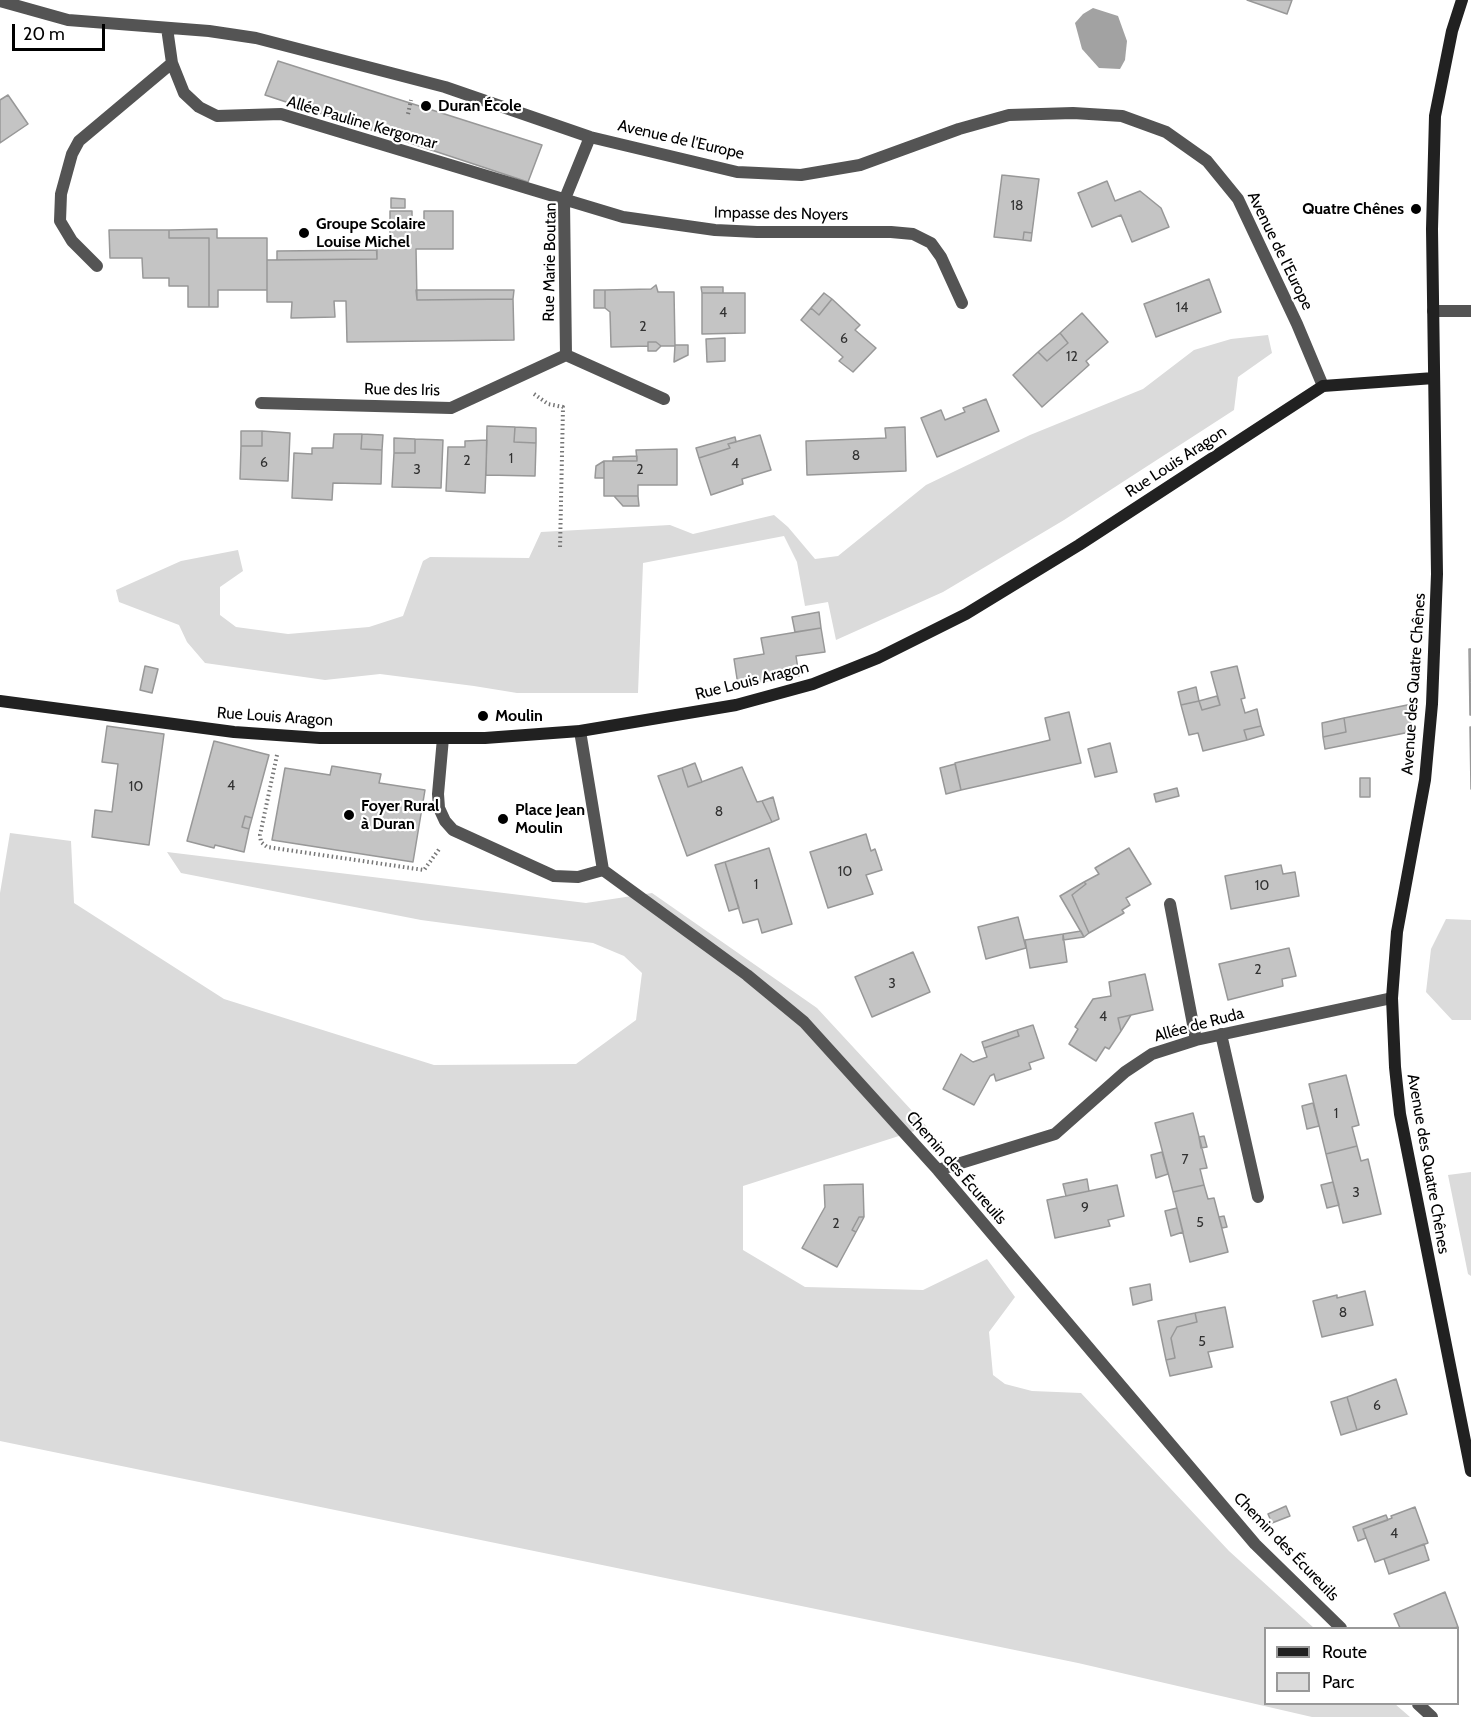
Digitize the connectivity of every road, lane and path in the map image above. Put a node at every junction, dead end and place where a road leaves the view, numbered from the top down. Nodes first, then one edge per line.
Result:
1 (1462, 0) edge
2 (0, 1) edge
3 (167, 28) junction
4 (172, 63) junction
5 (412, 98) dead end
6 (408, 114) dead end
7 (590, 136) junction
8 (564, 201) junction
9 (97, 266) dead end
10 (962, 303) dead end
11 (1433, 310) junction
12 (1471, 311) edge
13 (566, 355) junction
14 (523, 375) junction
15 (1434, 378) junction
16 (1323, 386) junction
17 (664, 399) dead end
18 (261, 403) dead end
19 (560, 549) dead end
20 (0, 701) edge
21 (580, 732) junction
22 (281, 736) junction
23 (442, 738) junction
24 (453, 830) junction
25 (603, 870) junction
26 (1170, 904) dead end
27 (1392, 998) junction
28 (1221, 1034) junction
29 (1196, 1040) junction
30 (938, 1170) junction
31 (1258, 1197) dead end
32 (1471, 1471) edge
33 (1339, 1627) edge
34 (1419, 1705) edge
35 (1432, 1717) edge

1 - 11 street, Avenue des Quatre Chênes
2 - 3 street, Avenue de l'Europe
3 - 4 street, Allée Pauline Kergomar
3 - 7 street, Avenue de l'Europe
4 - 8 street, Allée Pauline Kergomar
4 - 9 street
5 - 6 path
7 - 8 street, Rue Marie Boutan
7 - 16 street, Avenue de l'Europe
8 - 10 street, Impasse des Noyers
8 - 13 street, Rue Marie Boutan
11 - 12 street
11 - 15 street, Avenue des Quatre Chênes
13 - 14 street, Rue des Iris
13 - 17 street
14 - 18 street, Rue des Iris
14 - 19 path
15 - 16 street, Rue Louis Aragon
15 - 27 street, Avenue des Quatre Chênes
16 - 21 street, Rue Louis Aragon
20 - 22 street, Rue Louis Aragon
21 - 23 street, Rue Louis Aragon
21 - 25 street
22 - 23 street, Rue Louis Aragon
22 - 24 path
23 - 24 street
24 - 25 street
25 - 30 street, Chemin des Écureuils
26 - 29 street
27 - 28 street, Allée de Ruda
27 - 32 street, Avenue des Quatre Chênes
28 - 29 street, Allée de Ruda
28 - 31 street
29 - 30 street, Allée de Ruda
30 - 33 street, Chemin des Écureuils
34 - 35 street

